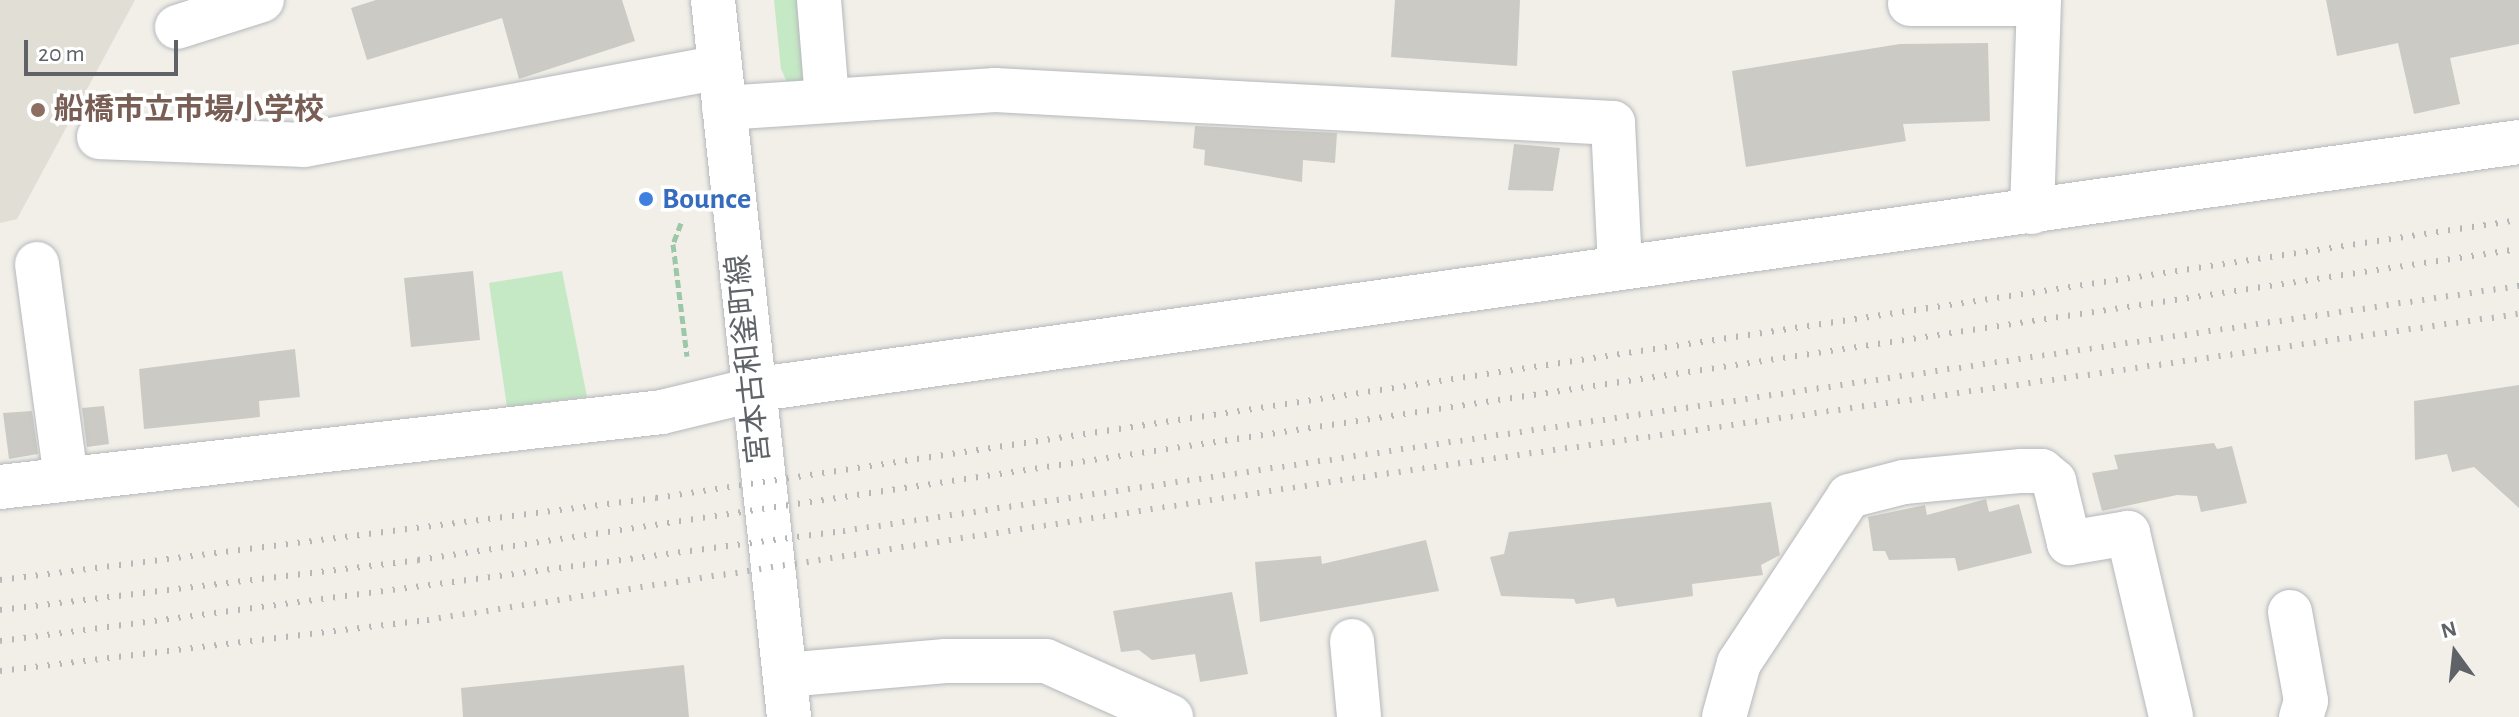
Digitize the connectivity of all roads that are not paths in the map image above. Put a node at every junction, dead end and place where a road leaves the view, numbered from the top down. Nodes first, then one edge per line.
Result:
1 (262, 0) edge
2 (713, 0) edge
3 (819, 0) edge
4 (2039, 2) edge
5 (1910, 4) dead end
6 (177, 27) dead end
7 (722, 87) junction
8 (827, 100) junction
9 (99, 137) dead end
10 (2519, 142) edge
11 (2032, 212) junction
12 (37, 264) dead end
13 (1620, 267) junction
14 (752, 390) junction
15 (66, 478) junction
16 (0, 487) edge
17 (2290, 612) dead end
18 (1352, 641) dead end
19 (785, 675) junction
20 (789, 717) edge
21 (1171, 717) edge
22 (1359, 717) edge
23 (1724, 717) edge
24 (2171, 717) edge
25 (2301, 717) edge

1 - 6 street
2 - 7 street, 宮本古和釜町線
3 - 8 street
4 - 5 street
4 - 11 street
7 - 8 street
7 - 9 street
7 - 14 street, 宮本古和釜町線
8 - 13 street
10 - 11 street
11 - 13 street
12 - 15 street
13 - 14 street
14 - 15 street
14 - 19 street, 宮本古和釜町線
15 - 16 street
17 - 25 street
18 - 22 street
19 - 20 street, 宮本古和釜町線
19 - 21 street
23 - 24 street

